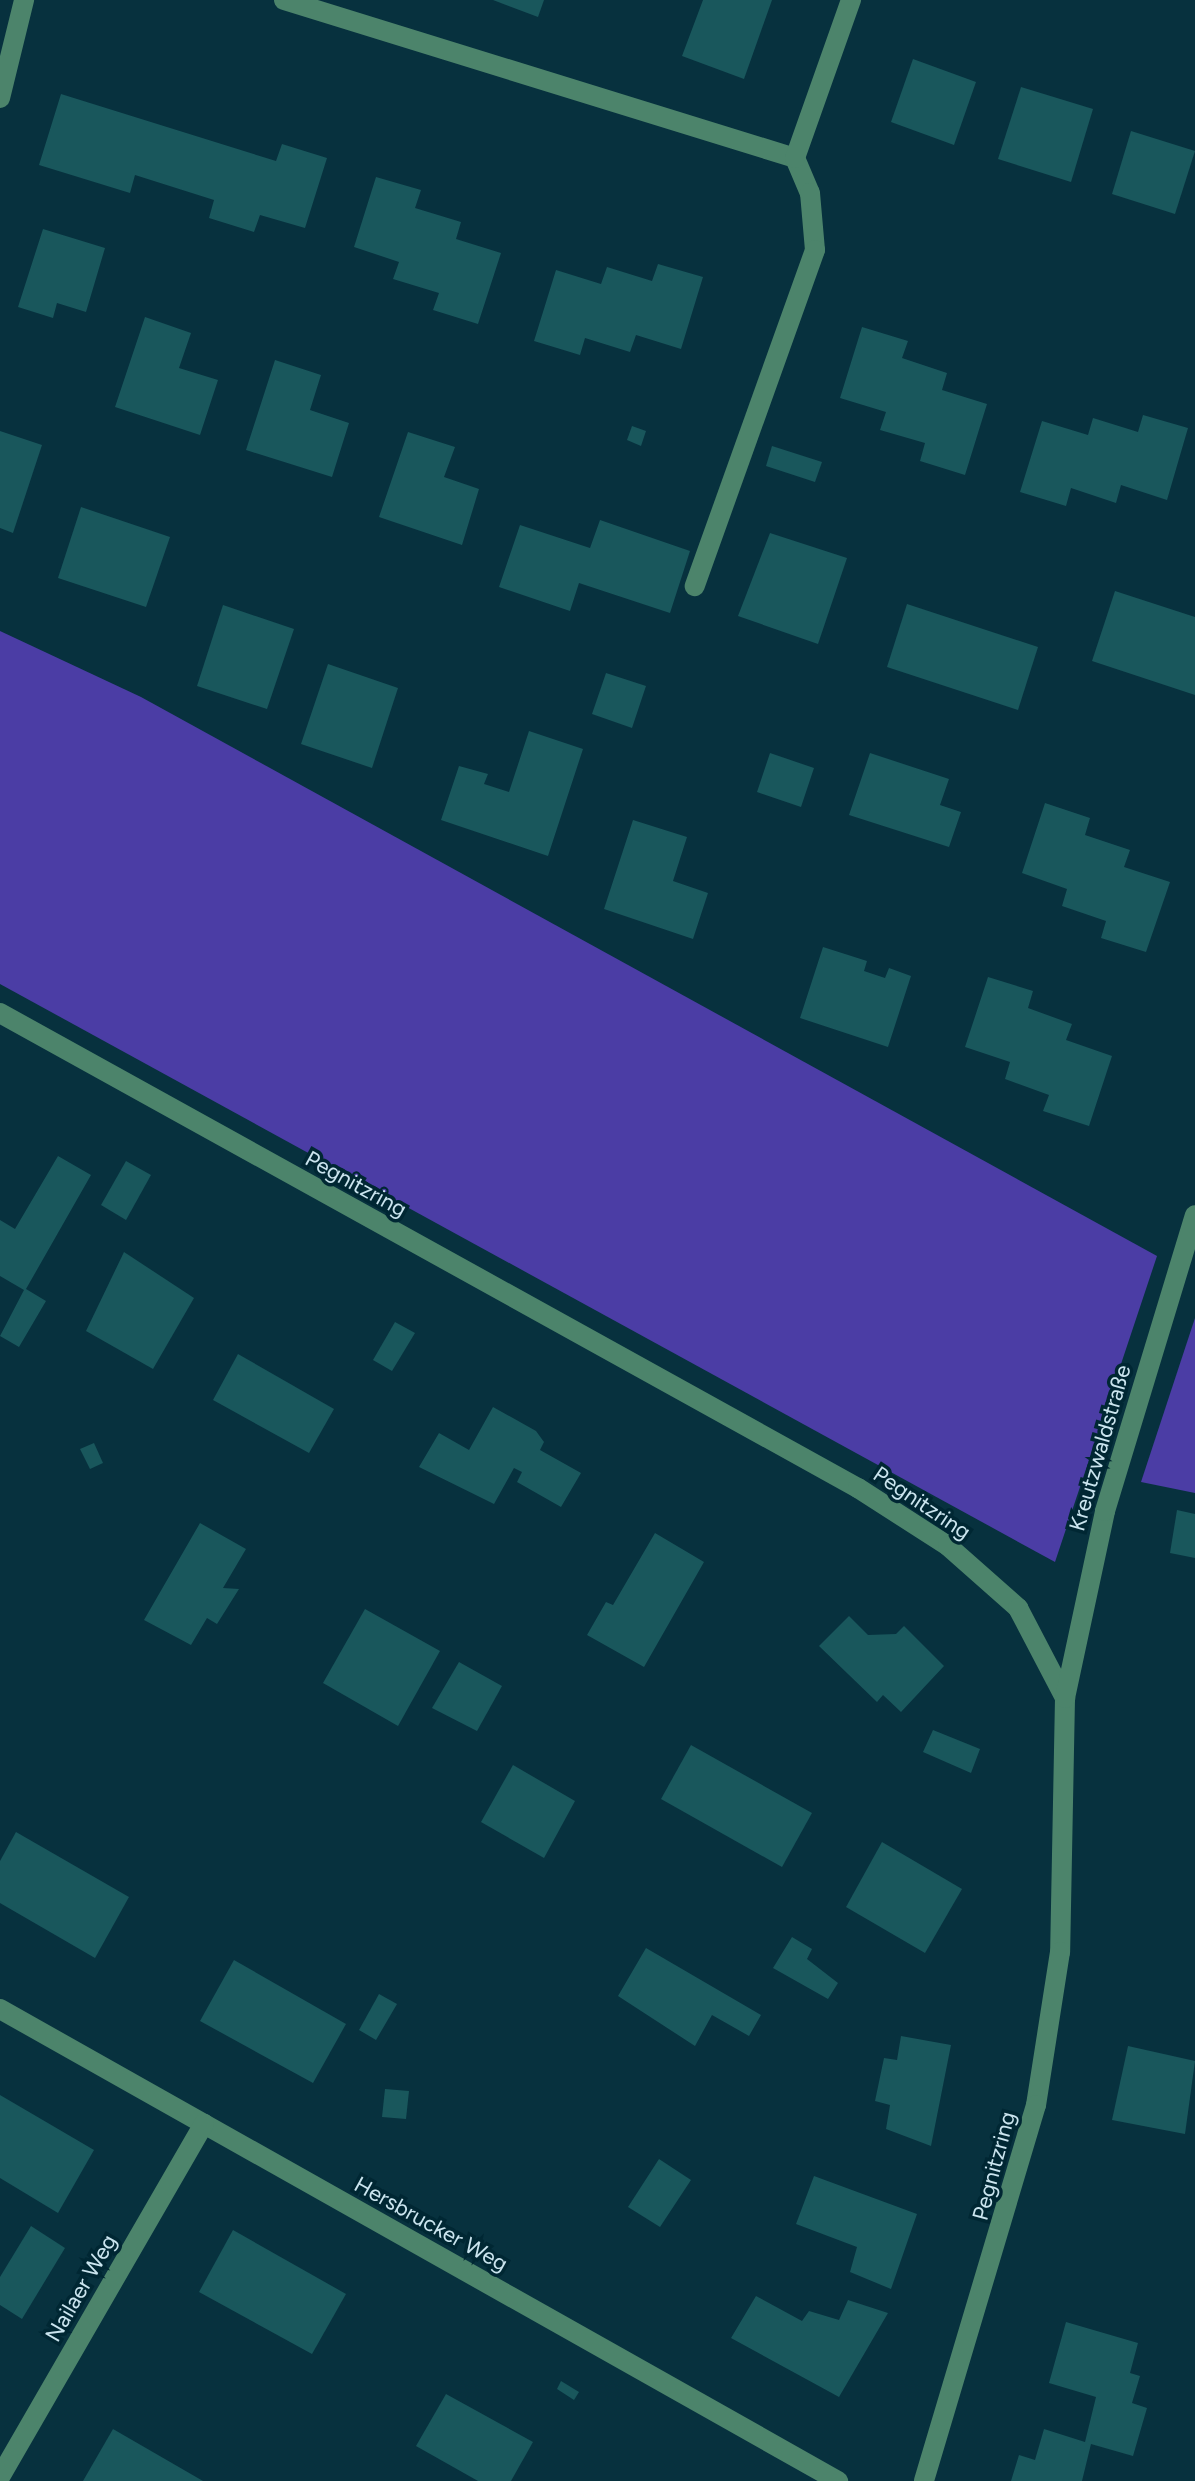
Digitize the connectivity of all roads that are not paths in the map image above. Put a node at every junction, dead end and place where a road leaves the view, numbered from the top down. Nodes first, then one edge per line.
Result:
1 (24, 0) edge
2 (284, 0) edge
3 (851, 0) edge
4 (0, 98) edge
5 (795, 158) junction
6 (695, 586) dead end
7 (0, 1013) edge
8 (1195, 1215) edge
9 (1065, 1698) junction
10 (0, 2009) edge
11 (204, 2124) junction
12 (0, 2477) edge
13 (838, 2481) edge
14 (924, 2481) edge

1 - 4 street
2 - 5 street
3 - 5 street
5 - 6 street
7 - 9 street, Pegnitzring
8 - 9 street, Kreutzwaldstraße
9 - 14 street, Pegnitzring
10 - 11 street, Hersbrucker Weg
11 - 12 street, Nailaer Weg
11 - 13 street, Hersbrucker Weg

